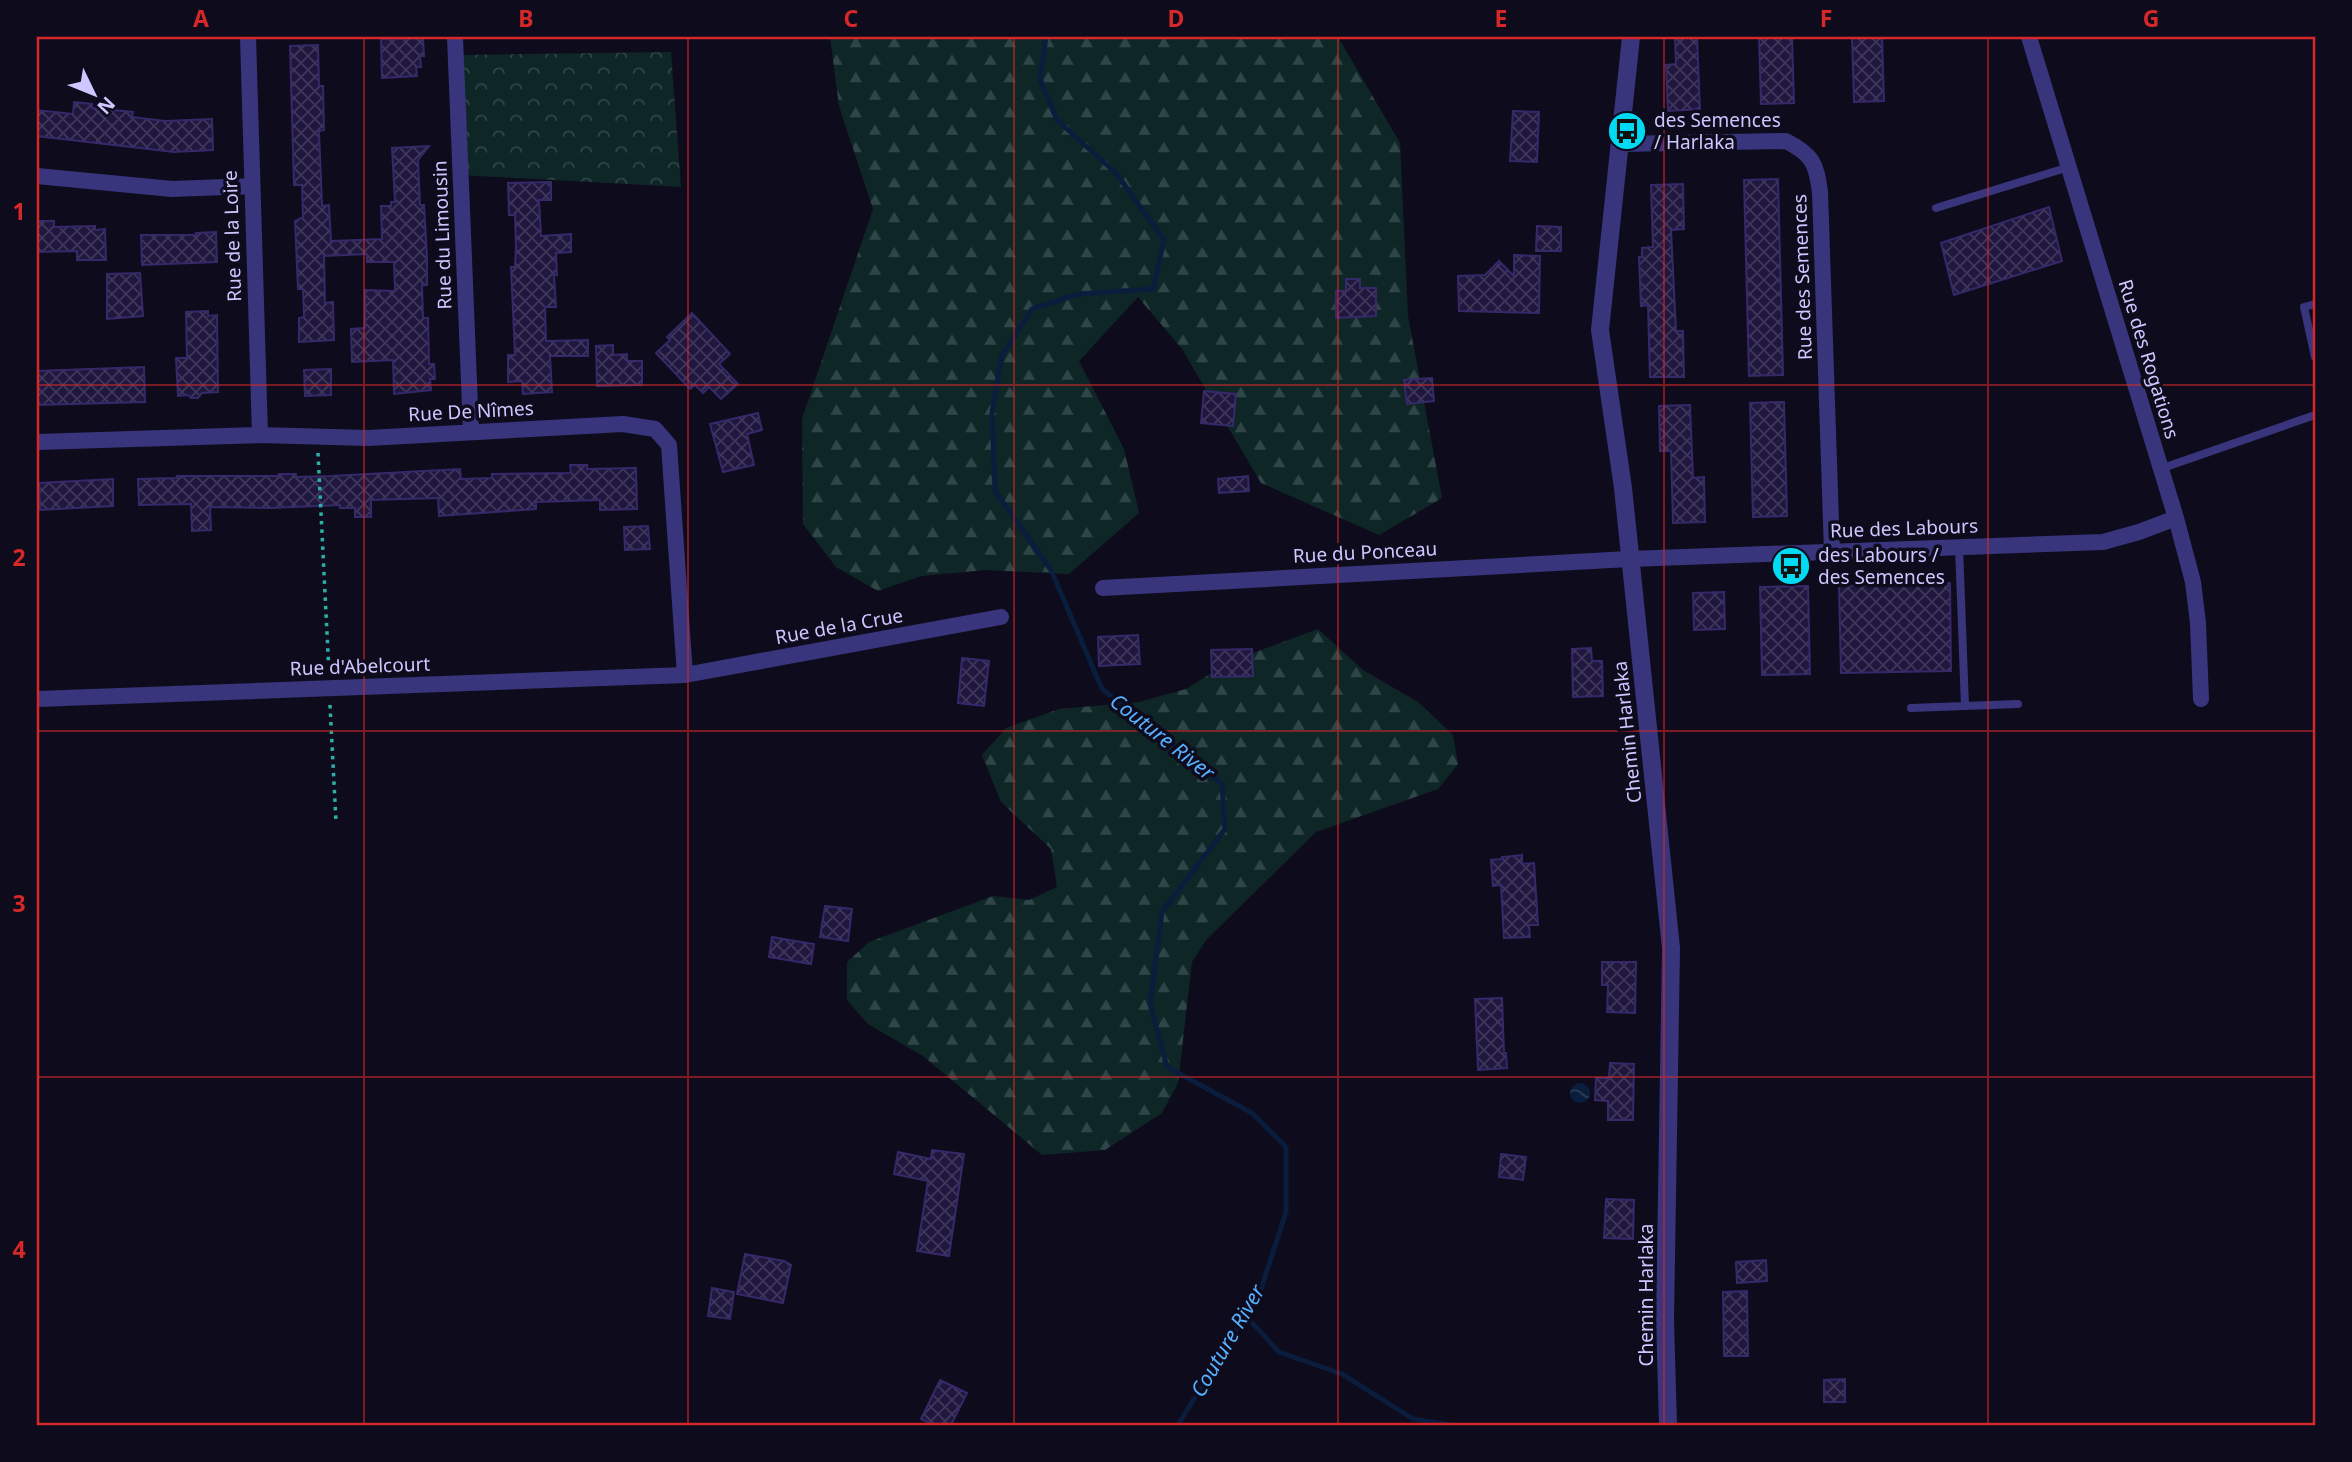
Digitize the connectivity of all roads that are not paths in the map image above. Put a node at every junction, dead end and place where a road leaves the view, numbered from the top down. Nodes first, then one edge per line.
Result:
1 (248, 37) edge
2 (455, 37) edge
3 (1631, 37) edge
4 (2029, 37) edge
5 (1619, 144) junction
6 (2069, 167) junction
7 (37, 176) edge
8 (252, 186) junction
9 (1936, 208) dead end
10 (2315, 304) edge
11 (2315, 358) edge
12 (2315, 415) edge
13 (471, 431) junction
14 (260, 435) junction
15 (37, 442) edge
16 (2161, 469) junction
17 (2176, 518) junction
18 (1959, 547) junction
19 (1832, 552) junction
20 (1629, 559) junction
21 (1103, 588) dead end
22 (1001, 617) dead end
23 (685, 675) junction
24 (37, 699) edge
25 (2201, 699) dead end
26 (2018, 704) dead end
27 (1965, 706) junction
28 (1911, 708) dead end
29 (1668, 1425) edge

1 - 8 street, Rue de la Loire
2 - 13 street, Rue du Limousin
3 - 5 street, Chemin Harlaka
4 - 6 street, Rue des Rogations
5 - 19 street, Rue des Semences
5 - 20 street, Chemin Harlaka
6 - 9 lane
6 - 16 street, Rue des Rogations
7 - 8 street
8 - 14 street, Rue de la Loire
10 - 11 lane
12 - 16 lane
13 - 14 street, Rue De Nîmes
13 - 23 street, Rue De Nîmes
14 - 15 street, Rue De Nîmes
16 - 17 street, Rue des Rogations
17 - 18 street, Rue des Labours
17 - 25 street, Rue des Rogations
18 - 19 street, Rue des Labours
18 - 27 lane
19 - 20 street, Rue des Labours
20 - 21 street, Rue du Ponceau
20 - 29 street, Chemin Harlaka
22 - 23 street, Rue de la Crue
23 - 24 street, Rue d'Abelcourt
26 - 27 lane
27 - 28 lane

